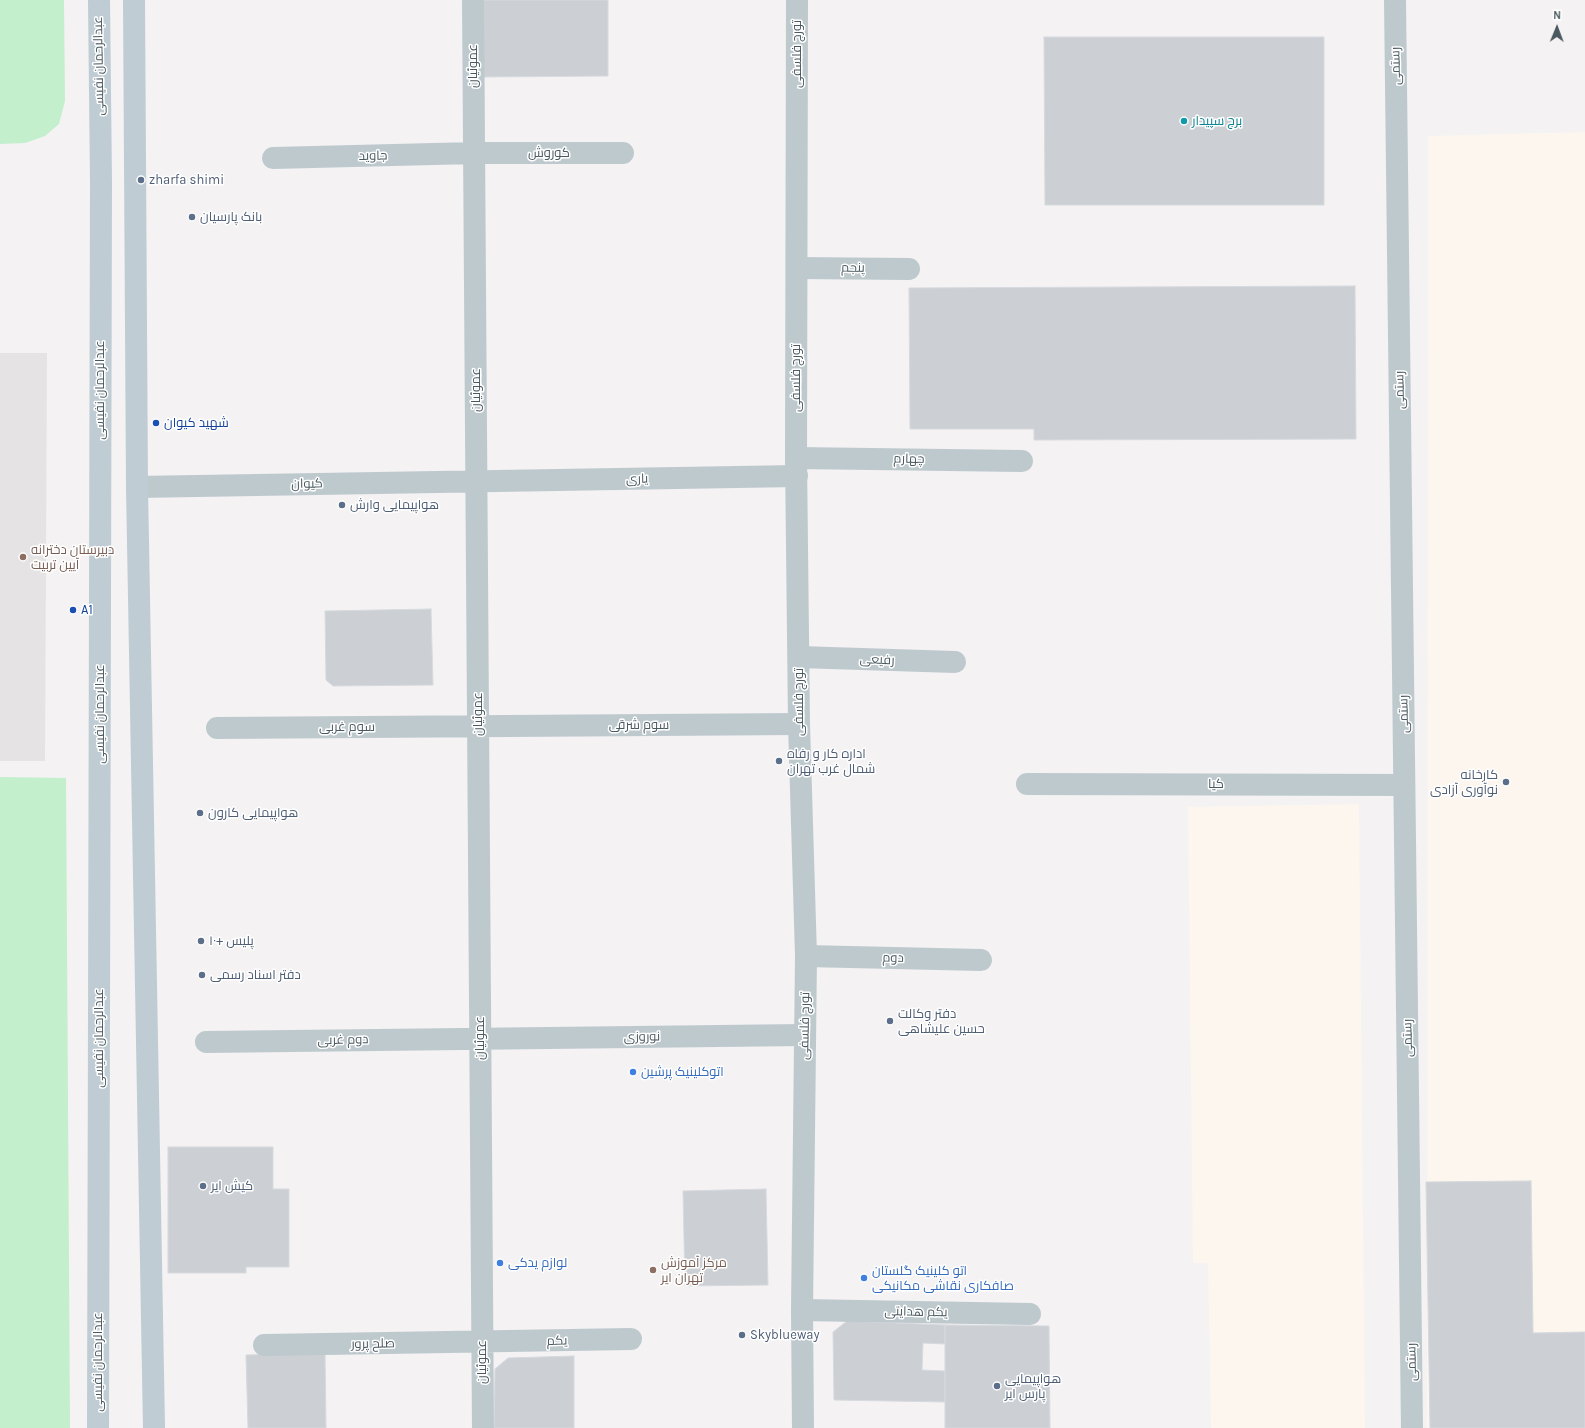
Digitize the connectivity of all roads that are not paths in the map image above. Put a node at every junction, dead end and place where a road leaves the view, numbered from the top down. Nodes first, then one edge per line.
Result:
1 (99, 0) edge
2 (134, 0) edge
3 (473, 0) edge
4 (797, 0) edge
5 (1395, 0) edge
6 (474, 153) junction
7 (623, 153) dead end
8 (273, 158) dead end
9 (797, 268) junction
10 (909, 269) dead end
11 (1022, 461) dead end
12 (796, 467) junction
13 (476, 481) junction
14 (137, 487) junction
15 (799, 657) junction
16 (955, 662) dead end
17 (799, 724) junction
18 (478, 726) junction
19 (217, 728) dead end
20 (1026, 784) dead end
21 (1404, 785) junction
22 (806, 956) junction
23 (981, 960) dead end
24 (804, 1035) junction
25 (480, 1039) junction
26 (206, 1042) dead end
27 (802, 1310) junction
28 (1030, 1314) dead end
29 (631, 1339) dead end
30 (482, 1342) junction
31 (264, 1345) dead end
32 (98, 1428) edge
33 (154, 1428) edge
34 (483, 1428) edge
35 (804, 1428) edge
36 (1412, 1428) edge

1 - 32 main road, عبدالرحمان نفیسی
2 - 14 main road
3 - 6 street, عموئیان
4 - 9 street, تورج فلسفی
5 - 21 street, رستمی
6 - 7 street, کوروش
6 - 8 street, جاوید
6 - 13 street, عموئیان
9 - 10 street, پنجم
9 - 12 street, تورج فلسفی
11 - 12 street, چهارم
12 - 13 street, یاری
12 - 15 street, تورج فلسفی
13 - 14 street, کیوان
13 - 18 street, عموئیان
14 - 33 main road
15 - 16 street, رفیعی
15 - 17 street, تورج فلسفی
17 - 18 street, سوم شرقی
17 - 22 street, تورج فلسفی
18 - 19 street, سوم غربی
18 - 25 street, عموئیان
20 - 21 street, کیا
21 - 36 street, رستمی
22 - 23 street, دوم
22 - 24 street, تورج فلسفی
24 - 25 street, نوروزی
24 - 27 street, تورج فلسفی
25 - 26 street, دوم غربی
25 - 30 street, عموئیان
27 - 28 street, یکم هدایتی
27 - 35 street, تورج فلسفی
29 - 30 street, یکم
30 - 31 street, صلح پرور
30 - 34 street, عموئیان

